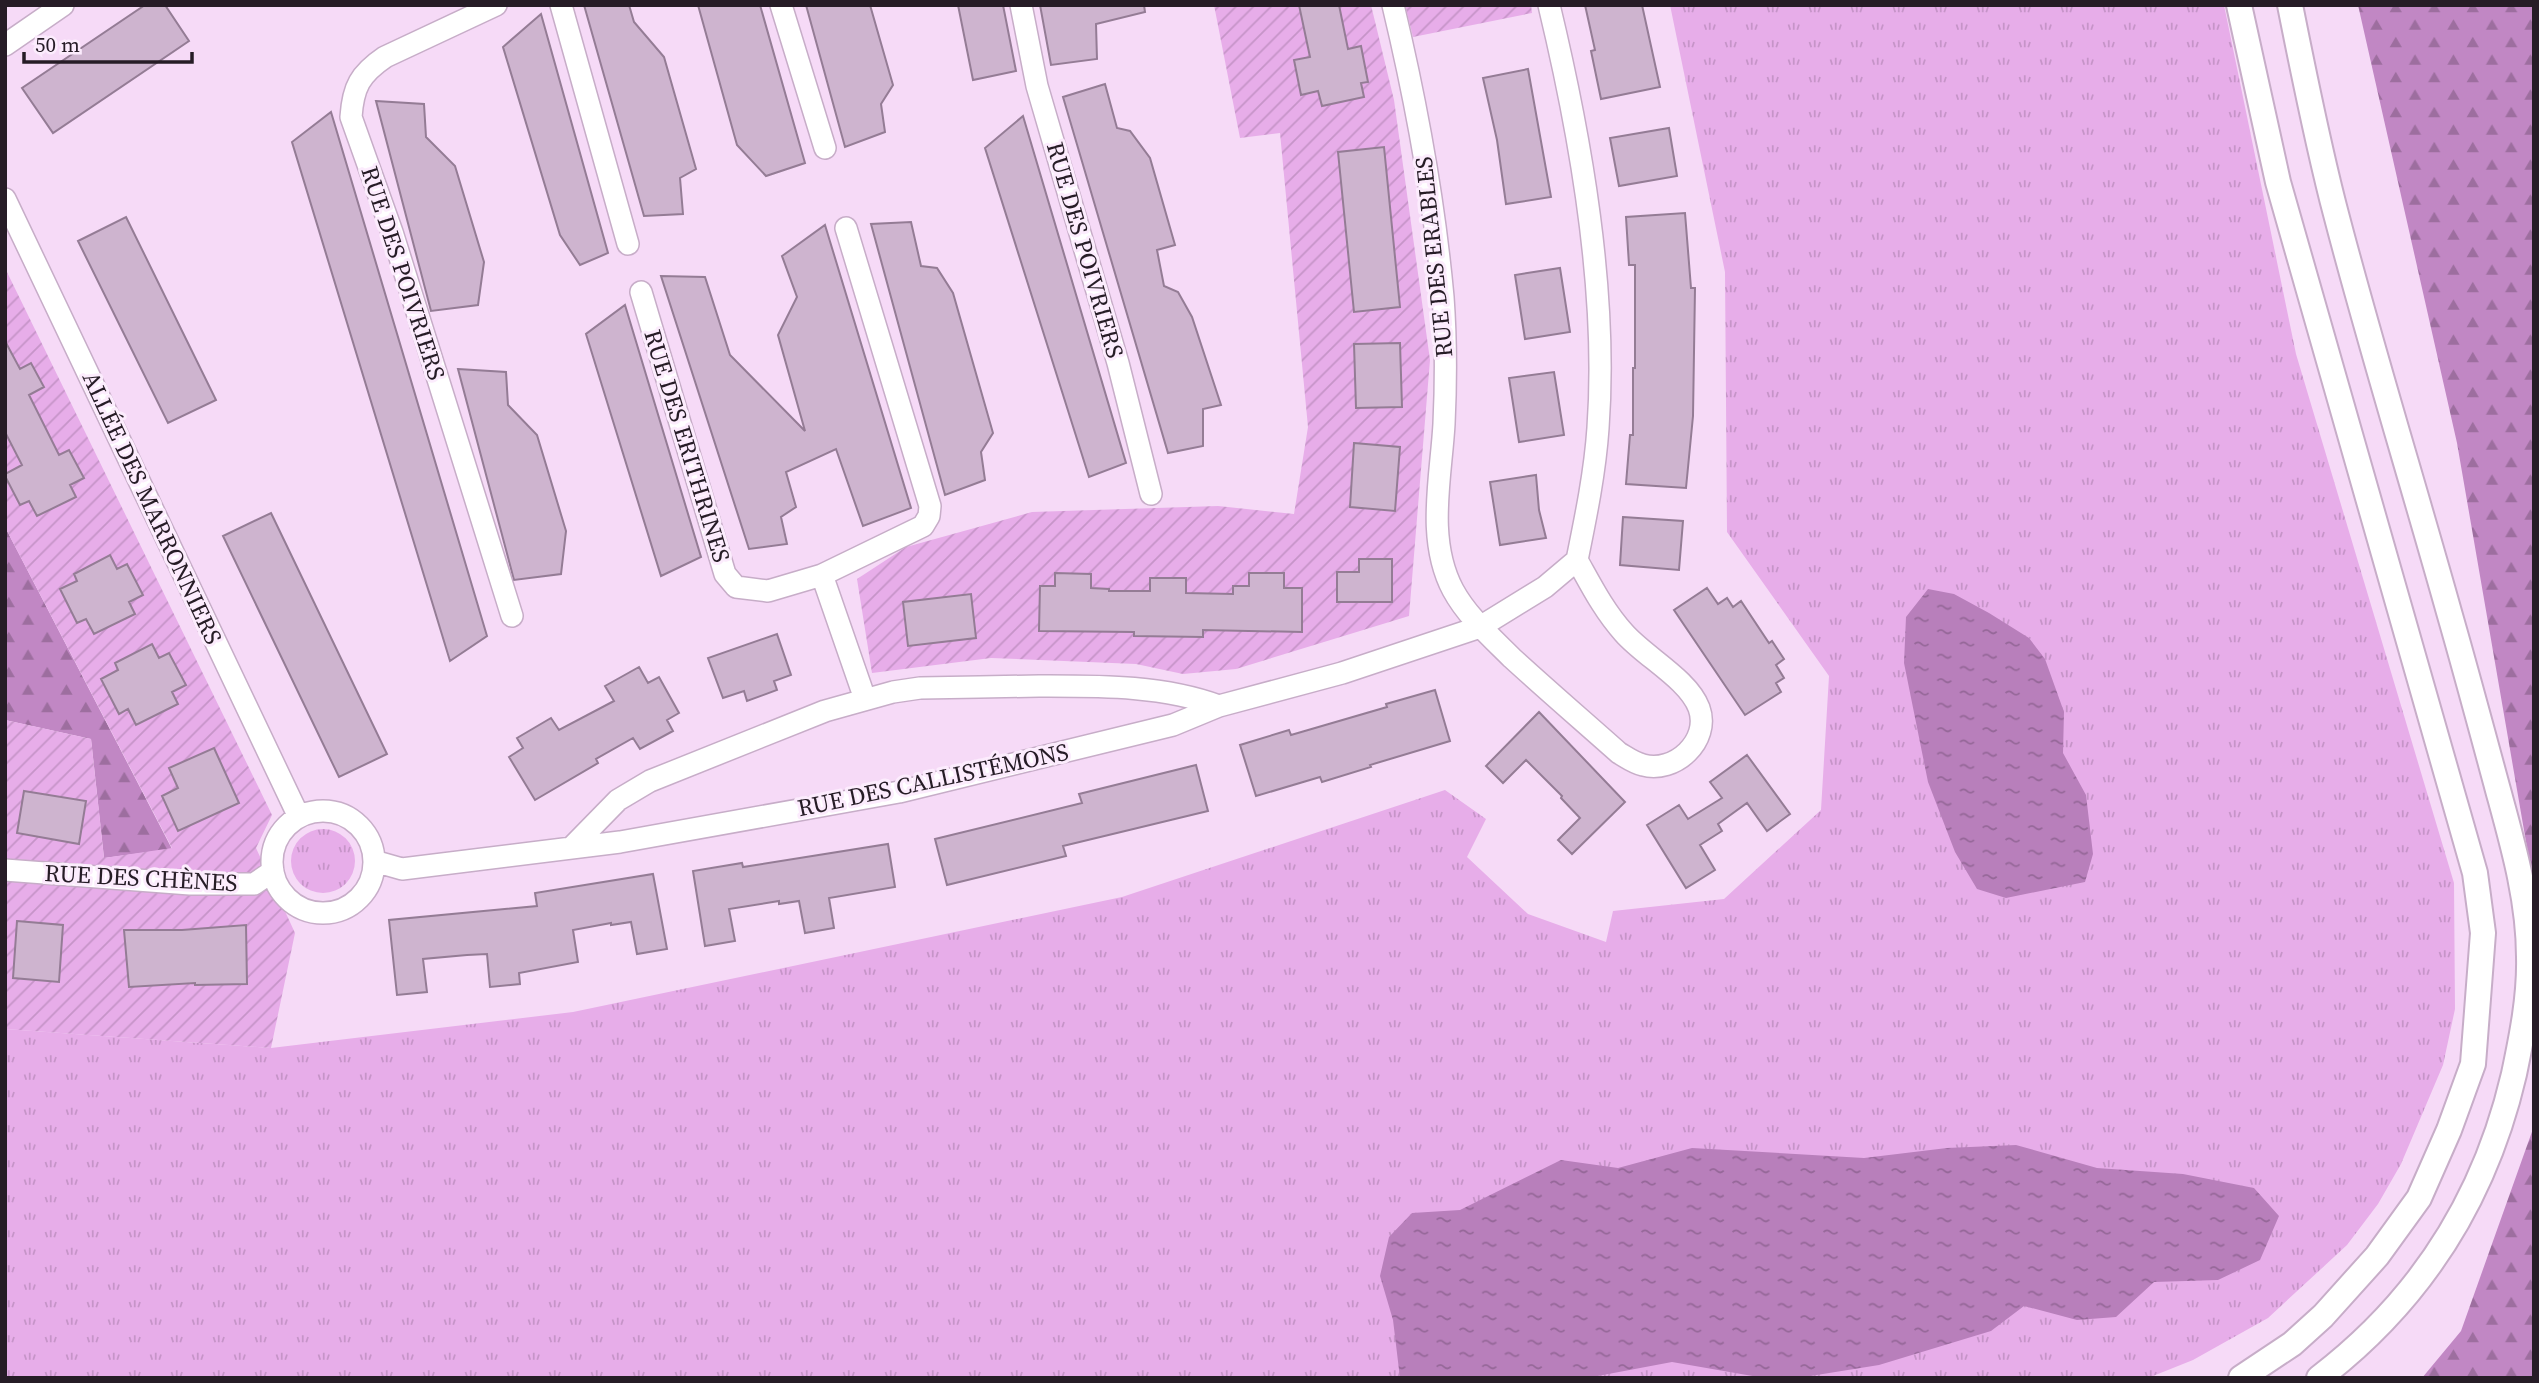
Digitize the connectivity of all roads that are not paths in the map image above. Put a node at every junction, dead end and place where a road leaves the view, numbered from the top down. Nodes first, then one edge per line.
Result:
1 (63, 5) edge
2 (496, 5) edge
3 (561, 5) edge
4 (781, 5) edge
5 (1021, 5) edge
6 (1393, 5) edge
7 (1549, 5) edge
8 (2239, 5) edge
9 (2290, 5) edge
10 (5, 45) edge
11 (825, 148) dead end
12 (5, 199) edge
13 (846, 228) dead end
14 (628, 244) dead end
15 (641, 292) dead end
16 (1151, 494) dead end
17 (1577, 560) junction
18 (822, 575) junction
19 (512, 616) dead end
20 (1480, 627) junction
21 (865, 699) junction
22 (1219, 706) junction
23 (299, 817) junction
24 (573, 846) junction
25 (374, 861) junction
26 (5, 870) edge
27 (273, 871) junction
28 (2241, 1378) edge
29 (2319, 1378) edge

1 - 10 street
2 - 19 street, RUE DES POIVRIERS
3 - 14 street
4 - 11 street
5 - 16 street, RUE DES POIVRIERS
6 - 20 street, RUE DES ERABLES
7 - 17 street
8 - 28 street
9 - 29 street
12 - 23 street, ALLÉE DES MARRONNIERS
13 - 18 street, RUE DES ERITHRINES
15 - 18 street, RUE DES ERITHRINES
17 - 20 street, RUE DES CALLISTÉMONS
17 - 20 street
18 - 21 street
20 - 22 street, RUE DES CALLISTÉMONS
21 - 22 street
21 - 24 street
22 - 24 street, RUE DES CALLISTÉMONS
23 - 25 street
23 - 27 street
24 - 25 street, RUE DES CALLISTÉMONS
25 - 27 street
26 - 27 street, RUE DES CHÈNES

